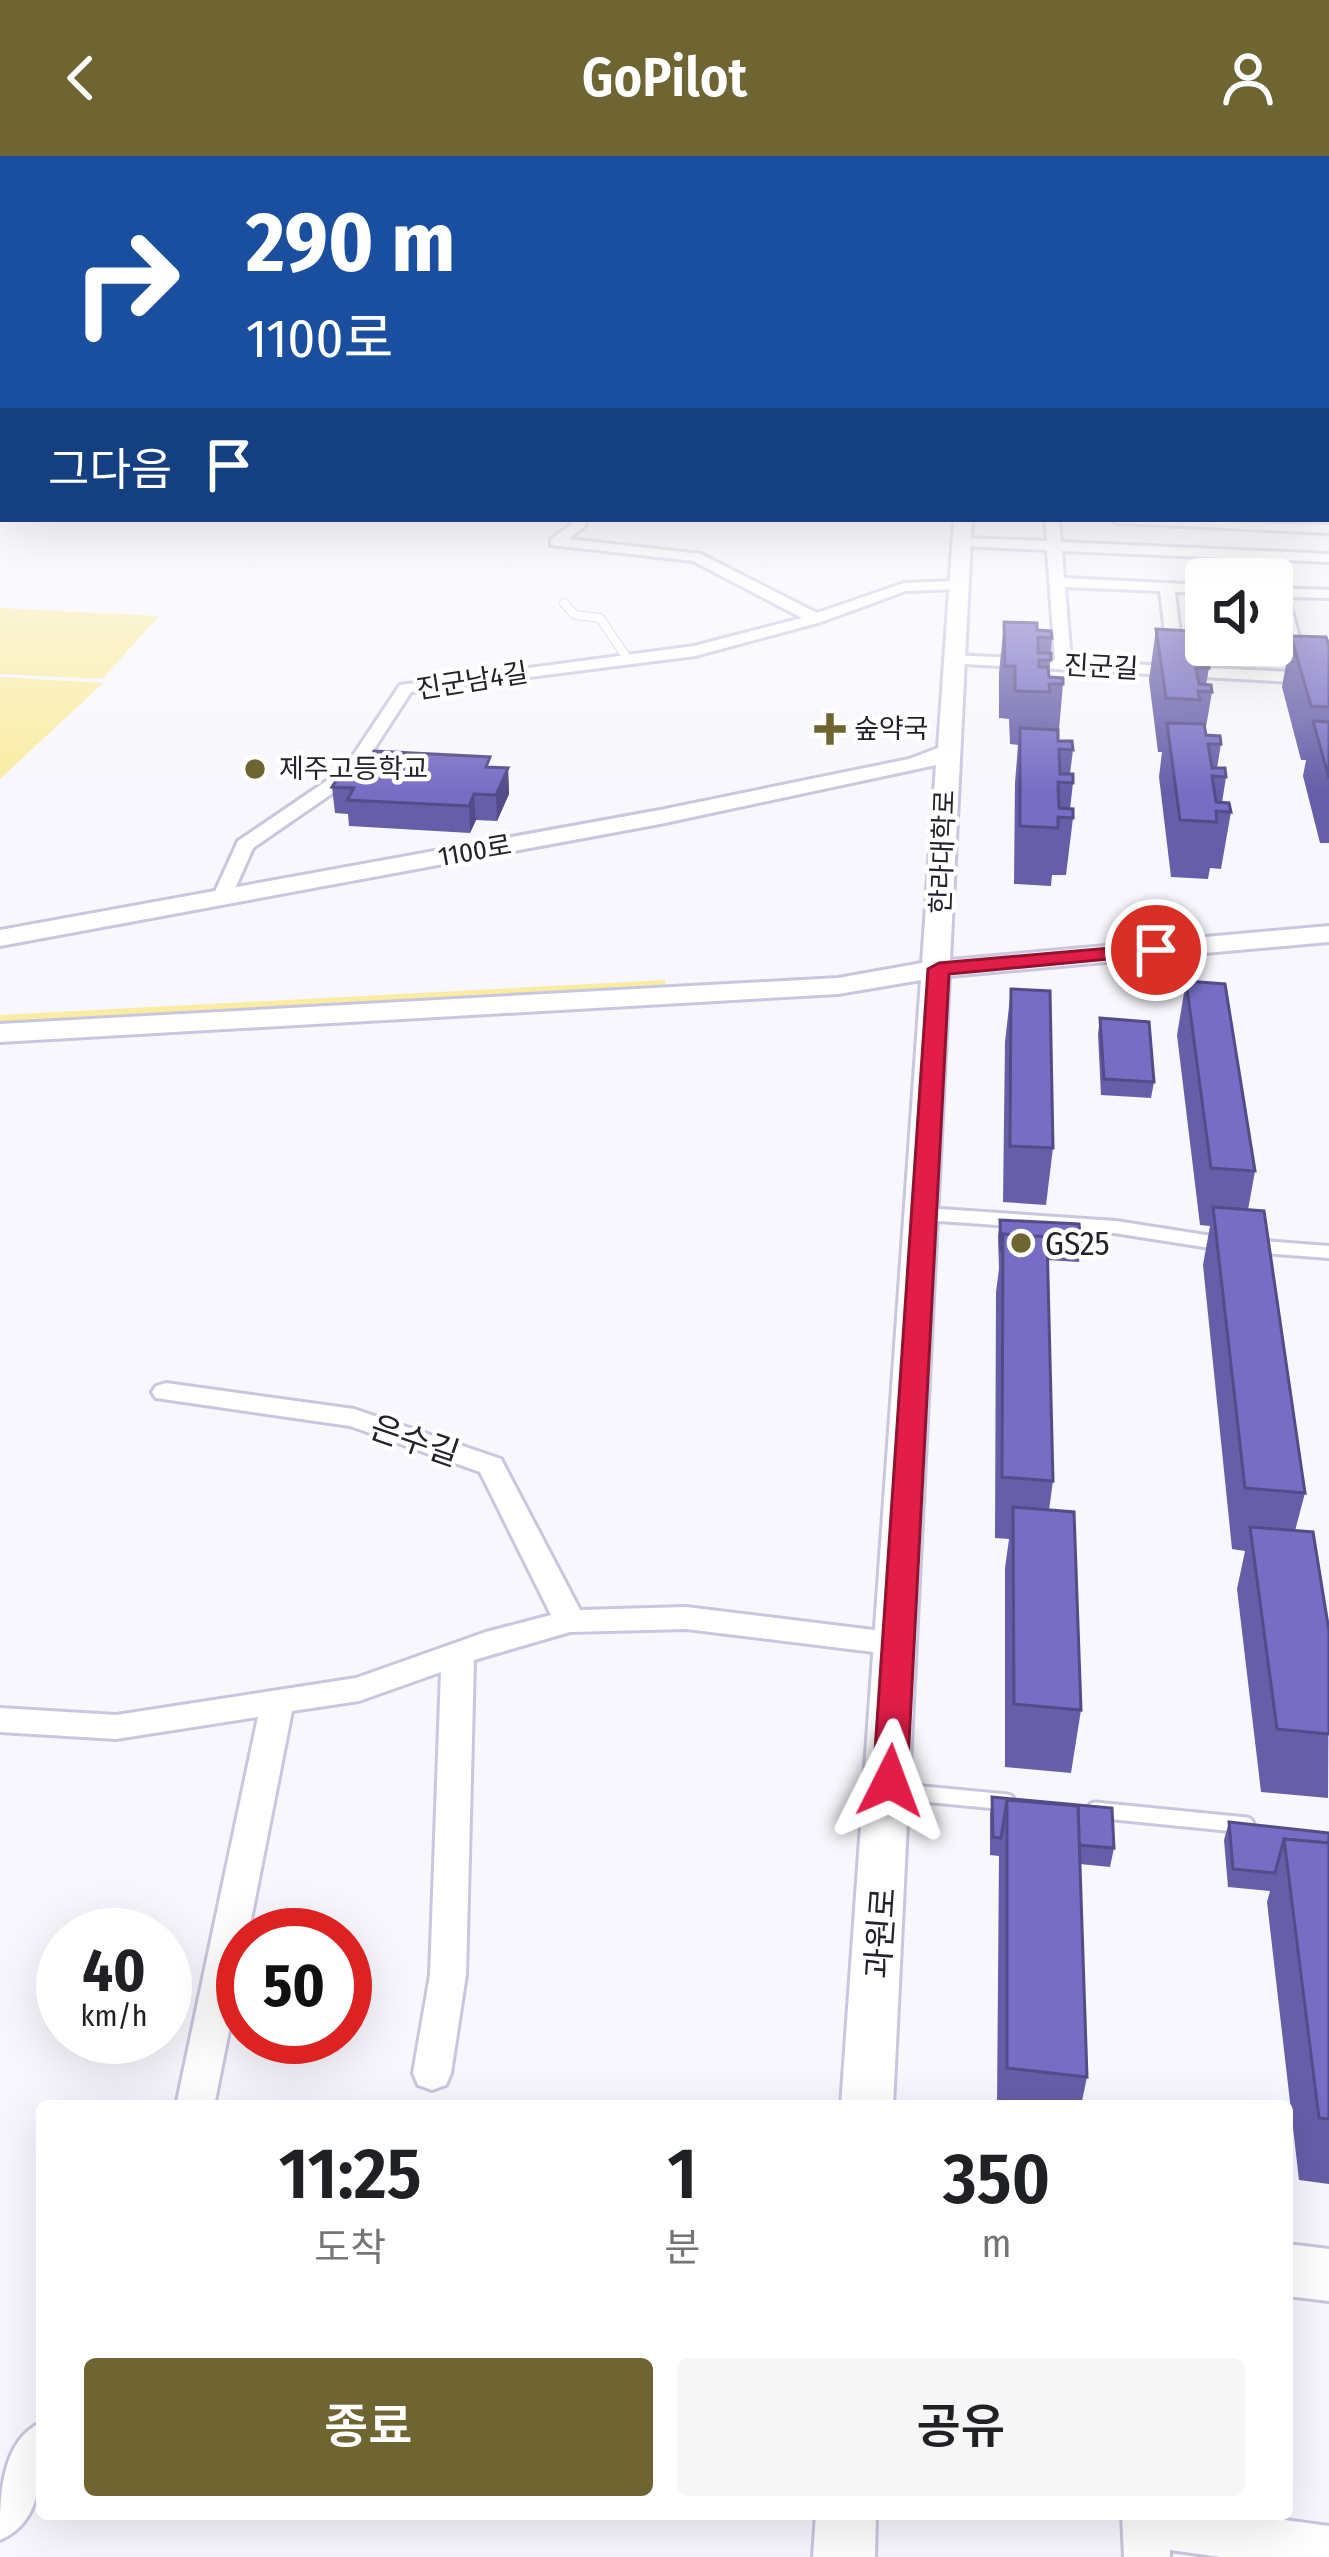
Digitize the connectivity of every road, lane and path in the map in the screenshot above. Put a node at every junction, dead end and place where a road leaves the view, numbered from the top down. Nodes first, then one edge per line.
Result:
1 (717, 568) edge
2 (959, 568) edge
3 (1055, 568) edge
4 (1055, 582) junction
5 (957, 585) junction
6 (1167, 587) junction
7 (1185, 588) edge
8 (1293, 593) edge
9 (1329, 594) edge
10 (564, 603) dead end
11 (816, 619) junction
12 (1293, 646) edge
13 (627, 658) junction
14 (953, 660) junction
15 (1063, 665) junction
16 (1178, 671) junction
17 (1303, 678) junction
18 (1329, 679) edge
19 (946, 752) junction
20 (223, 896) junction
21 (2, 934) edge
22 (1329, 934) edge
23 (939, 969) junction
24 (0, 1008) edge
25 (0, 1033) edge
26 (925, 1214) junction
27 (1329, 1252) edge
28 (166, 1392) dead end
29 (570, 1621) junction
30 (898, 1644) junction
31 (458, 1653) junction
32 (278, 1701) junction
33 (0, 1720) edge
34 (890, 1791) junction
35 (1030, 1804) edge
36 (1076, 1808) edge
37 (1269, 1827) edge
38 (431, 2073) dead end
39 (196, 2100) edge
40 (867, 2100) edge
41 (1293, 2271) edge
42 (1329, 2275) edge
43 (36, 2454) edge
44 (0, 2516) edge
45 (846, 2520) edge
46 (1146, 2532) edge
47 (1329, 2549) edge
48 (844, 2557) edge

1 - 11 street
2 - 5 main road, 한라대학로
3 - 4 street
4 - 6 street
4 - 15 street
5 - 11 street, 진군남4길
5 - 14 main road, 한라대학로
6 - 7 street
6 - 16 street, 진군길
8 - 9 street
10 - 13 lane
11 - 13 street, 진군남4길
12 - 17 street
13 - 20 street, 진군남4길
14 - 15 street, 진군길
14 - 19 main road, 한라대학로
15 - 16 street, 진군길
16 - 17 street, 진군길
17 - 18 street, 진군길
19 - 20 main road, 1100로
19 - 23 main road, 한라대학로
20 - 21 main road, 1100로
22 - 23 main road
23 - 24 main road
23 - 25 main road
23 - 26 main road, 과원로
26 - 27 lane
26 - 30 main road, 과원로
28 - 29 street, 은수길
29 - 30 street
29 - 31 street
30 - 34 main road, 과원로
31 - 32 street
31 - 38 street
32 - 33 street
32 - 39 street
34 - 35 lane
34 - 40 main road, 과원로
36 - 37 lane
41 - 42 main road
43 - 44 street
45 - 48 main road
46 - 47 street

